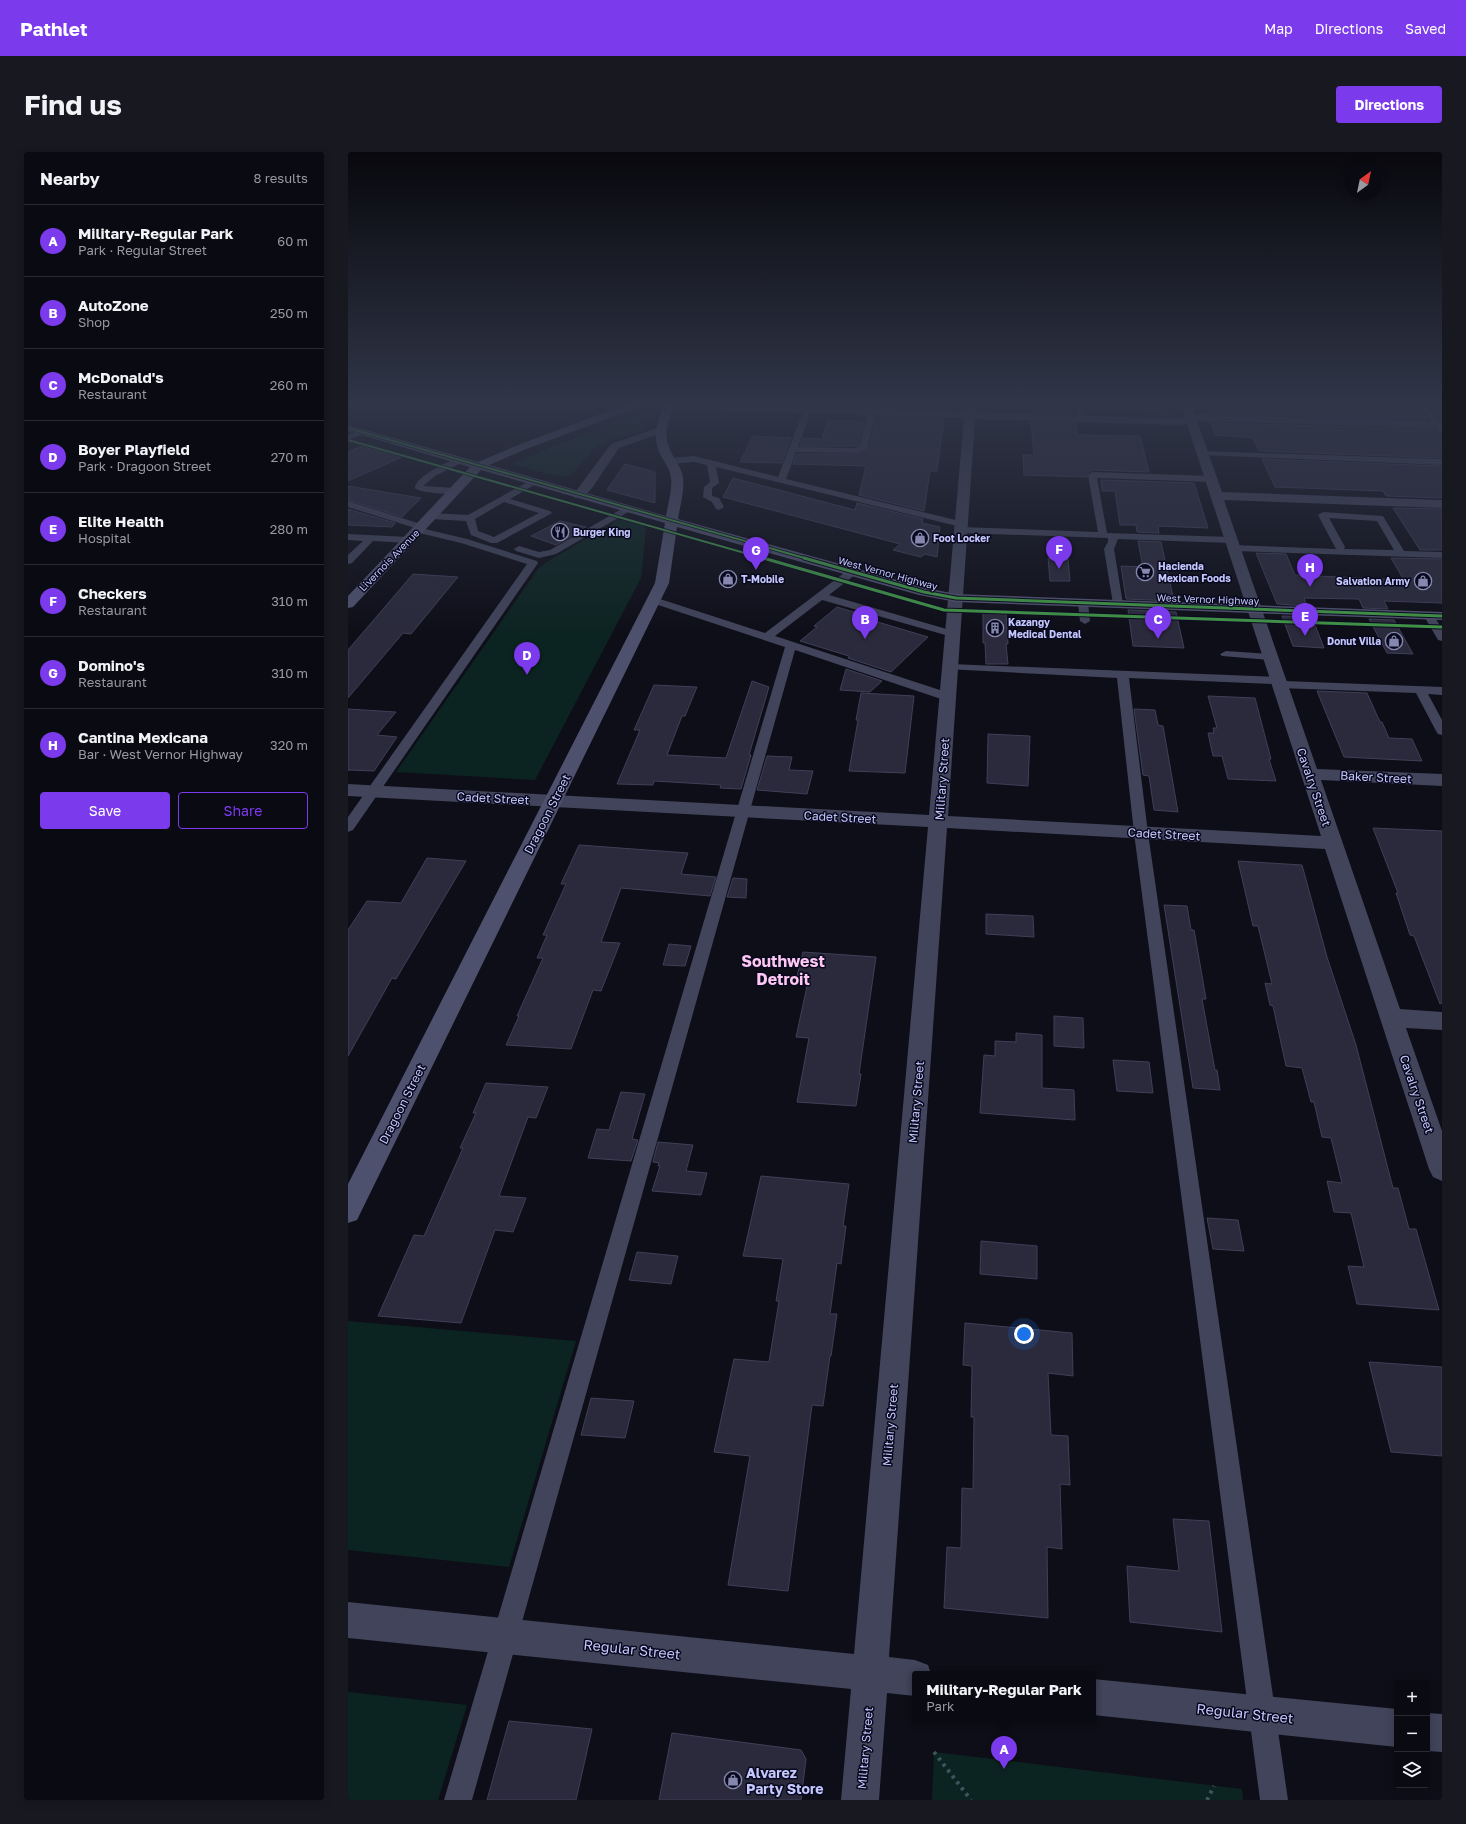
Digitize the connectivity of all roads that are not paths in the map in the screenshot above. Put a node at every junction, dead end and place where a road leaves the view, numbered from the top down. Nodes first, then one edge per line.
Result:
1 (424, 481) edge
2 (464, 481) edge
3 (529, 481) edge
4 (591, 481) edge
5 (677, 481) edge
6 (715, 481) edge
7 (784, 481) edge
8 (965, 481) edge
9 (1094, 481) edge
10 (1212, 481) edge
11 (533, 482) junction
12 (455, 491) junction
13 (579, 495) junction
14 (719, 495) dead end
15 (1217, 496) junction
16 (502, 499) junction
17 (348, 504) edge
18 (1442, 504) edge
19 (627, 509) junction
20 (431, 516) junction
21 (470, 518) junction
22 (672, 522) junction
23 (961, 527) junction
24 (416, 532) junction
25 (506, 535) junction
26 (1108, 536) junction
27 (348, 537) edge
28 (371, 538) junction
29 (494, 541) junction
30 (530, 543) dead end
31 (1232, 544) junction
32 (1340, 546) dead end
33 (1400, 553) junction
34 (1442, 555) edge
35 (348, 561) edge
36 (852, 572) junction
37 (821, 596) junction
38 (956, 598) junction
39 (653, 600) junction
40 (1082, 602) junction
41 (348, 604) edge
42 (1118, 604) junction
43 (1254, 609) junction
44 (1436, 616) edge
45 (1085, 621) dead end
46 (953, 634) junction
47 (766, 638) junction
48 (1442, 638) edge
49 (791, 646) junction
50 (1226, 654) dead end
51 (1270, 656) junction
52 (950, 667) junction
53 (1123, 675) junction
54 (1279, 683) junction
55 (1420, 690) junction
56 (1442, 691) edge
57 (948, 697) junction
58 (1442, 731) edge
59 (1309, 774) junction
60 (1442, 780) edge
61 (348, 790) edge
62 (373, 791) junction
63 (553, 801) junction
64 (745, 811) junction
65 (938, 822) junction
66 (348, 827) edge
67 (1141, 833) junction
68 (1332, 843) junction
69 (1391, 1018) junction
70 (1442, 1021) edge
71 (1442, 1169) edge
72 (348, 1211) edge
73 (348, 1620) edge
74 (505, 1636) junction
75 (870, 1673) junction
76 (912, 1678) edge
77 (1096, 1697) edge
78 (1262, 1714) junction
79 (1394, 1728) edge
80 (1430, 1732) edge
81 (1442, 1733) edge
82 (458, 1800) edge
83 (860, 1800) edge
84 (1274, 1800) edge

1 - 12 lane
2 - 12 main road, Livernois Avenue
3 - 11 main road, West Vernor Highway
4 - 13 street
5 - 22 main road, Dragoon Street
6 - 14 lane
7 - 23 lane
8 - 23 street, Military Street
9 - 26 lane
10 - 15 street, Cavalry Street
11 - 13 main road, West Vernor Highway
11 - 16 lane
12 - 20 main road, Livernois Avenue
13 - 19 main road, West Vernor Highway
15 - 18 street
15 - 31 street, Cavalry Street
16 - 21 lane
16 - 25 lane
17 - 24 lane
19 - 22 main road, West Vernor Highway
19 - 29 lane
20 - 21 lane
20 - 24 main road, Livernois Avenue
21 - 29 lane
22 - 36 main road, West Vernor Highway
22 - 39 main road, Dragoon Street
23 - 26 lane
23 - 38 street, Military Street
24 - 28 lane
24 - 41 main road, Livernois Avenue
24 - 62 lane
25 - 29 lane
25 - 30 lane
26 - 31 lane
26 - 42 lane
27 - 28 lane
28 - 35 lane
31 - 33 lane
31 - 43 street, Cavalry Street
32 - 33 lane
33 - 34 lane
36 - 37 lane
36 - 38 main road, West Vernor Highway
37 - 46 lane
37 - 47 lane
38 - 40 main road, West Vernor Highway
38 - 46 street, Military Street
39 - 47 lane
39 - 63 main road, Dragoon Street
40 - 42 main road, West Vernor Highway
40 - 45 lane
42 - 43 main road, West Vernor Highway
43 - 44 main road, West Vernor Highway
43 - 51 street, Cavalry Street
44 - 48 lane
46 - 52 street, Military Street
47 - 49 lane
49 - 57 lane
49 - 64 lane
50 - 51 lane
51 - 54 street, Cavalry Street
52 - 53 lane
52 - 57 street, Military Street
53 - 54 lane
53 - 67 lane
54 - 55 lane
54 - 59 street, Cavalry Street
55 - 56 lane
55 - 58 lane
57 - 65 street, Military Street
59 - 60 street, Baker Street
59 - 68 street, Cavalry Street
61 - 62 street, Cadet Street
62 - 63 street, Cadet Street
62 - 66 lane
63 - 64 street, Cadet Street
63 - 72 main road, Dragoon Street
64 - 65 street, Cadet Street
64 - 74 lane
65 - 67 street, Cadet Street
65 - 75 street, Military Street
67 - 68 street, Cadet Street
67 - 78 lane
68 - 69 street, Cavalry Street
69 - 70 street
69 - 71 street, Cavalry Street
73 - 74 street, Regular Street
74 - 75 street, Regular Street
74 - 82 lane
75 - 76 street, Regular Street
75 - 83 street, Military Street
77 - 78 street, Regular Street
78 - 79 street, Regular Street
78 - 84 lane
80 - 81 street

